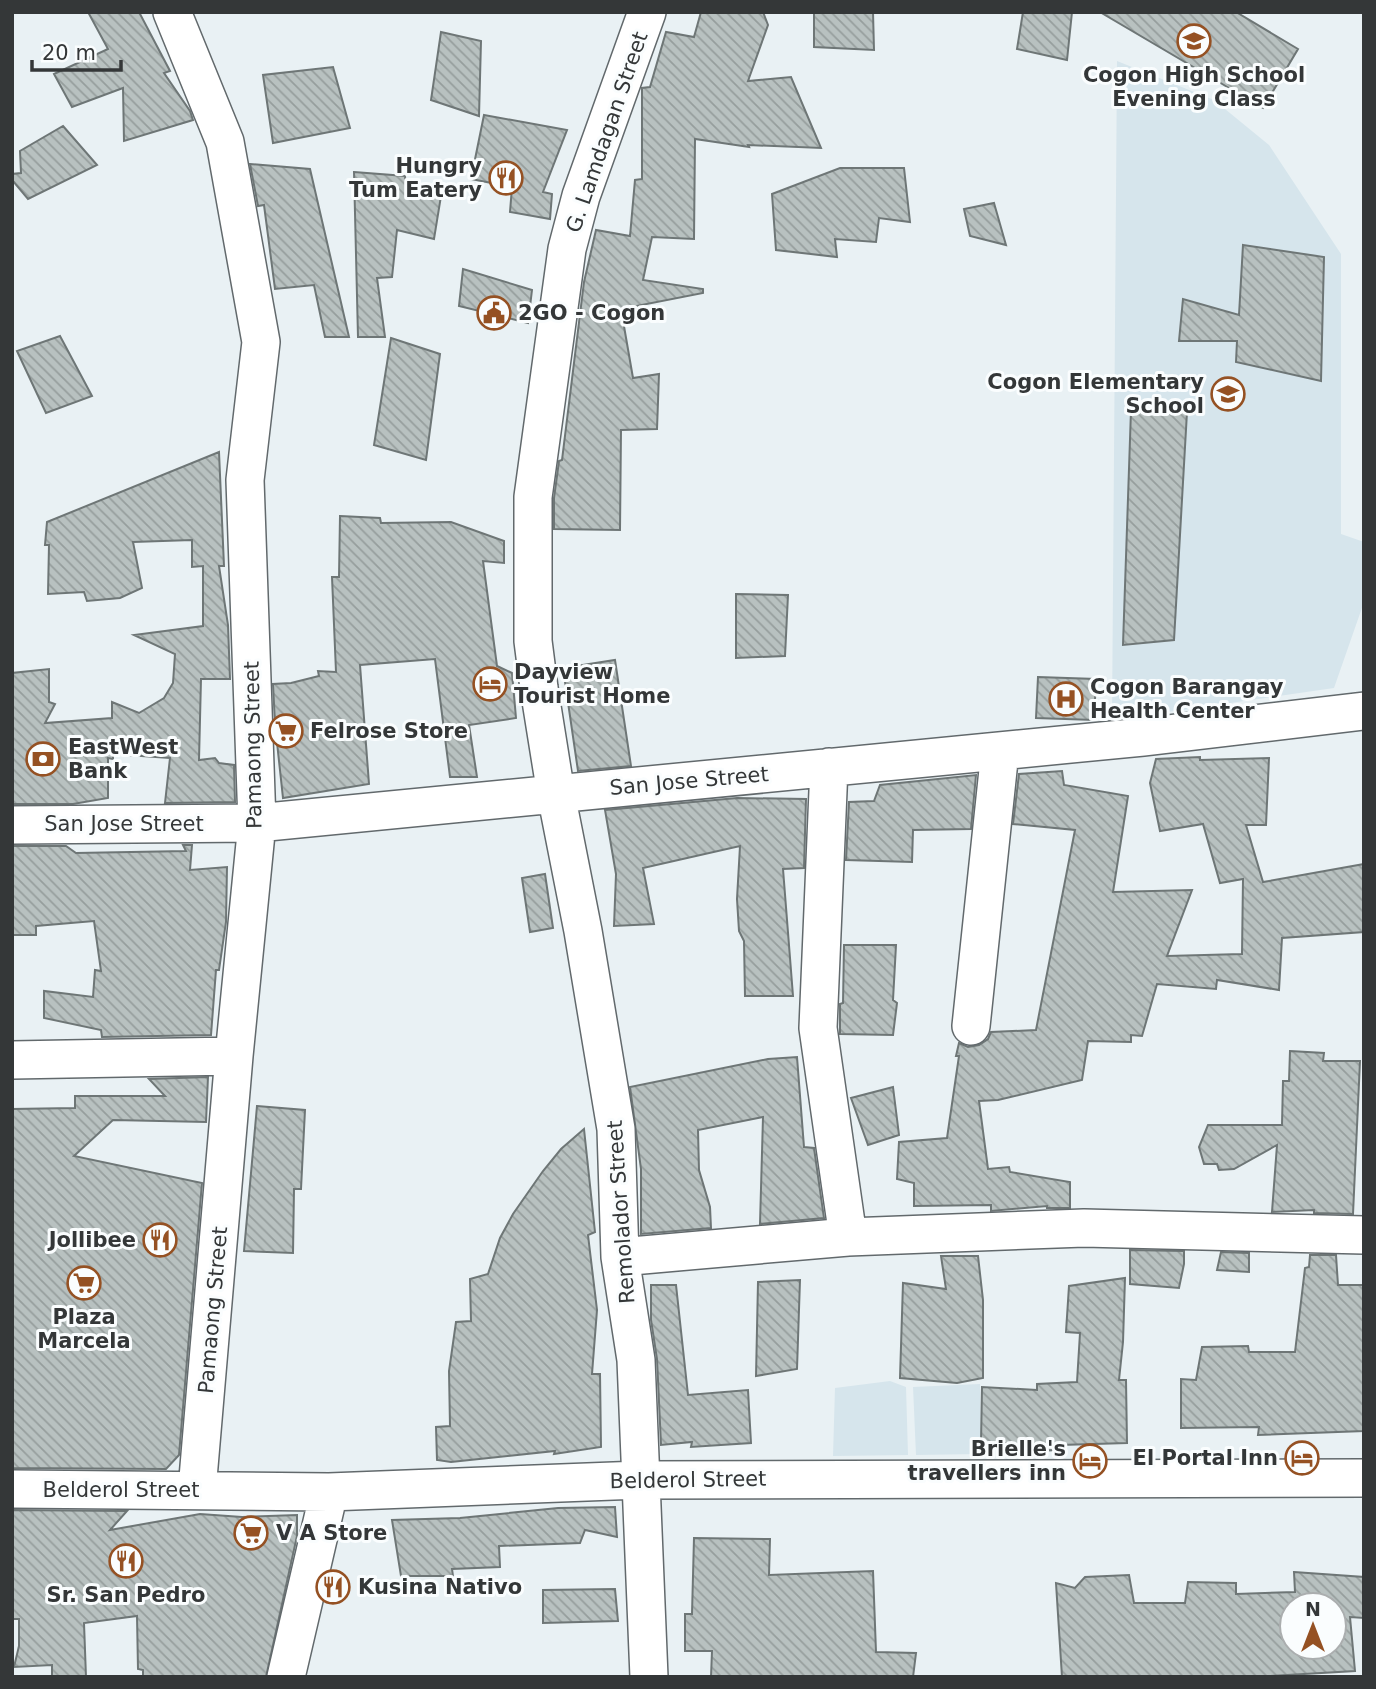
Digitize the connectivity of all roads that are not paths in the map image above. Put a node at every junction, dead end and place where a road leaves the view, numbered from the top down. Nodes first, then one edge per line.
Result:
1 (172, 12) edge
2 (647, 12) edge
3 (1364, 711) edge
4 (1000, 751) junction
5 (829, 768) junction
6 (556, 794) junction
7 (257, 823) junction
8 (12, 825) edge
9 (971, 1026) dead end
10 (234, 1056) junction
11 (12, 1060) edge
12 (1364, 1236) edge
13 (848, 1237) junction
14 (620, 1257) junction
15 (1364, 1478) edge
16 (640, 1480) junction
17 (12, 1489) edge
18 (197, 1490) junction
19 (329, 1492) junction
20 (286, 1677) edge
21 (649, 1677) edge

1 - 7 street, Pamaong Street
2 - 6 street, G. Lamdagan Street
3 - 4 street, San Jose Street
4 - 5 street, San Jose Street
4 - 9 street
5 - 6 street, San Jose Street
5 - 13 street
6 - 7 street, San Jose Street
6 - 14 street, Remolador Street
7 - 8 street, San Jose Street
7 - 10 street, Pamaong Street
10 - 11 street
10 - 18 street, Pamaong Street
12 - 13 street
13 - 14 street
14 - 16 street, Remolador Street
15 - 16 street, Belderol Street
16 - 19 street, Belderol Street
16 - 21 street, Remolador Street
17 - 18 street, Belderol Street
18 - 19 street, Belderol Street
19 - 20 street

